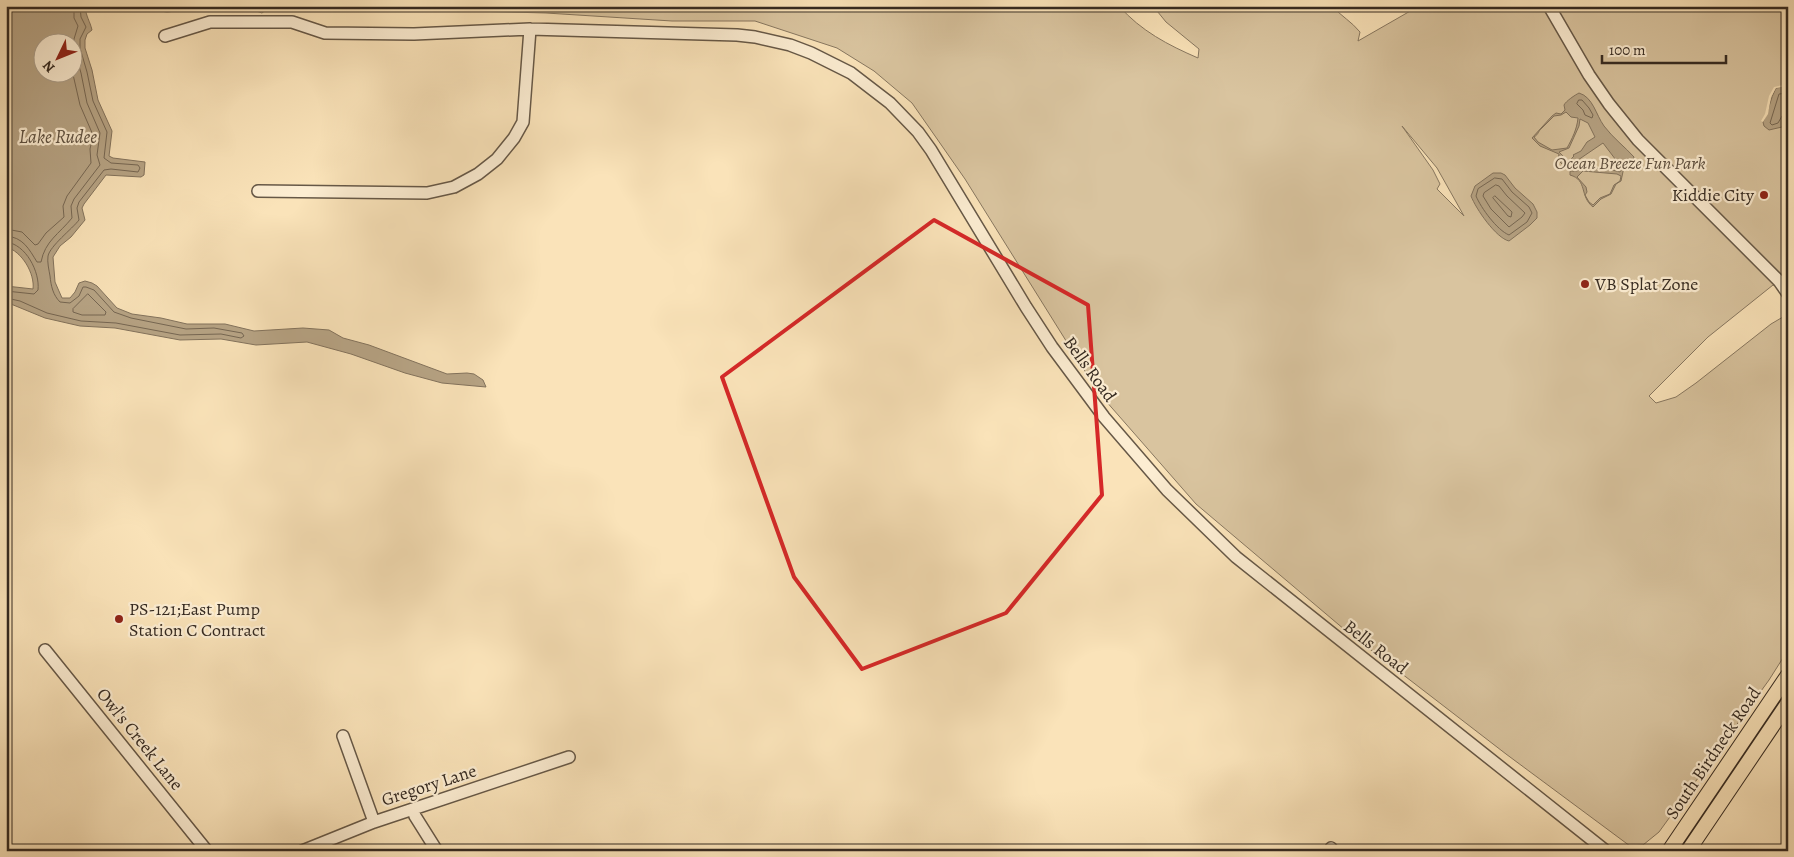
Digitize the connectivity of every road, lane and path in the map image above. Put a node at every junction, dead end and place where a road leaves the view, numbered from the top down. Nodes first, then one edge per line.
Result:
1 (1549, 6) edge
2 (530, 29) junction
3 (165, 36) dead end
4 (258, 191) dead end
5 (1783, 283) edge
6 (1788, 294) edge
7 (45, 650) dead end
8 (1788, 675) edge
9 (1788, 703) edge
10 (343, 736) dead end
11 (569, 757) dead end
12 (413, 809) junction
13 (374, 822) junction
14 (207, 851) edge
15 (302, 851) edge
16 (437, 851) edge
17 (1606, 851) edge
18 (1669, 851) edge
19 (1688, 851) edge

1 - 5 street
2 - 3 street, Bells Road
2 - 4 street
2 - 17 street, Bells Road
5 - 6 street
7 - 14 street, Owl's Creek Lane
8 - 18 main road, South Birdneck Road
9 - 19 main road, South Birdneck Road
10 - 13 street
11 - 12 street, Gregory Lane
12 - 13 street, Gregory Lane
12 - 16 street
13 - 15 street, Gregory Lane

